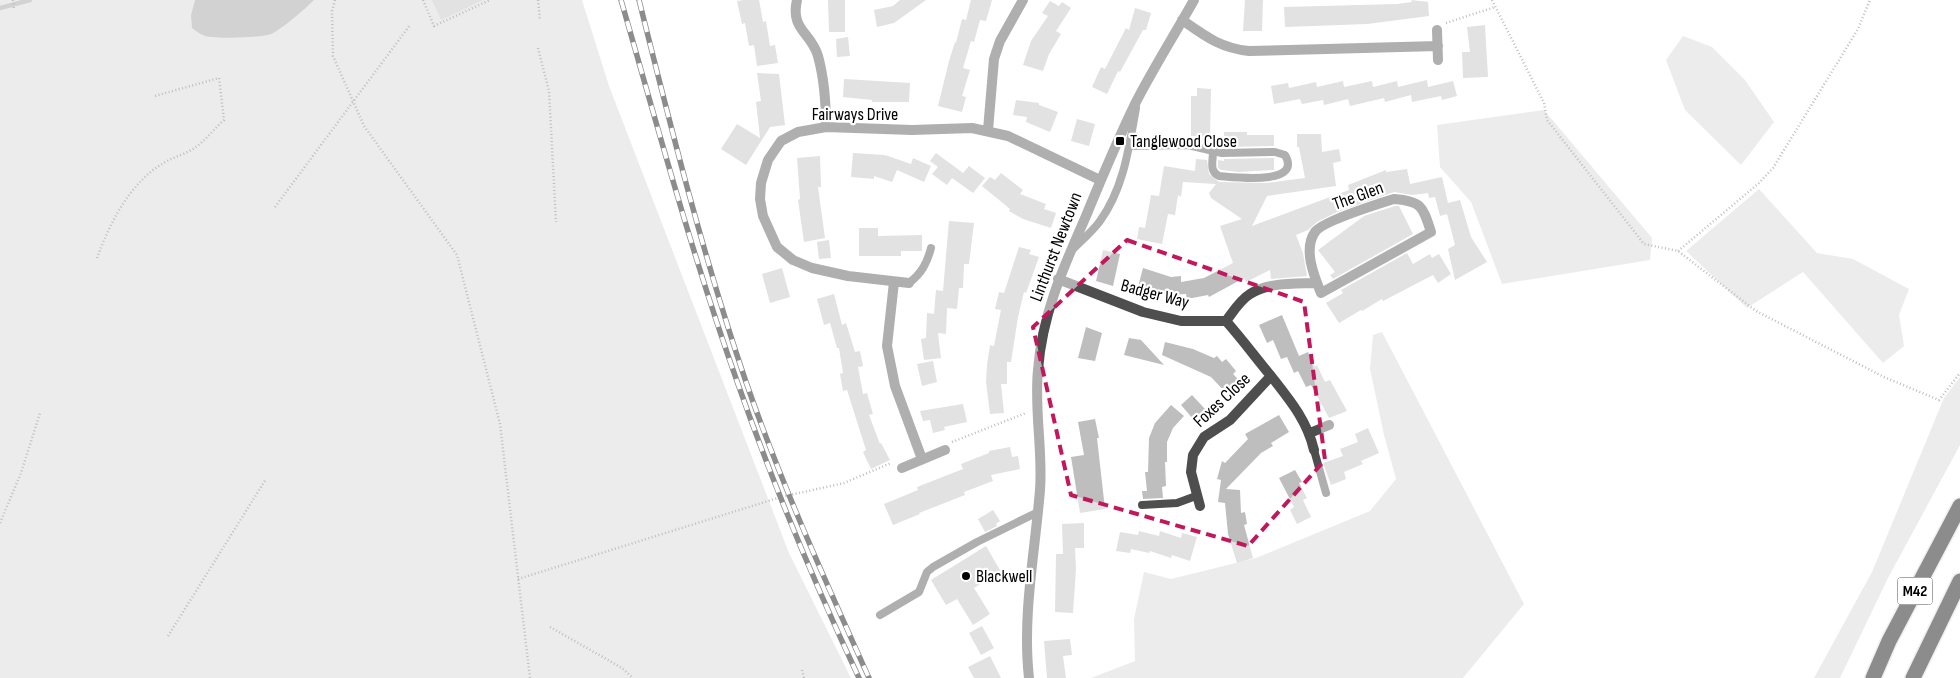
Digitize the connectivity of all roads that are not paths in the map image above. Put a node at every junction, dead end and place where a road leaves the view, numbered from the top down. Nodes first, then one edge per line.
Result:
1 (797, 0) edge
2 (1023, 0) edge
3 (1194, 0) edge
4 (1182, 20) junction
5 (1437, 30) road end
6 (1438, 46) junction
7 (1438, 60) dead end
8 (1137, 101) junction
9 (826, 127) junction
10 (988, 130) junction
11 (1130, 146) junction
12 (1213, 151) junction
13 (1100, 180) junction
14 (931, 248) dead end
15 (1069, 253) junction
16 (1058, 279) junction
17 (894, 282) junction
18 (909, 283) joint
19 (1317, 283) junction
20 (1226, 321) junction
21 (1271, 376) junction
22 (1330, 425) dead end
23 (1310, 433) junction
24 (945, 450) road end
25 (1314, 450) joint
26 (922, 459) junction
27 (902, 468) road end
28 (1326, 493) dead end
29 (1196, 496) junction
30 (1142, 505) dead end
31 (1200, 506) dead end
32 (1960, 506) edge
33 (1038, 512) junction
34 (1960, 581) edge
35 (880, 615) dead end
36 (1030, 678) edge
37 (1873, 678) edge
38 (1913, 678) edge

1 - 9 street
2 - 10 street
3 - 4 street, Linthurst Newtown
4 - 6 street
4 - 8 street, Linthurst Newtown
5 - 6 street
6 - 7 street
8 - 11 lane
8 - 13 street, Linthurst Newtown
9 - 10 street, Fairways Drive
9 - 17 street, Fairways Drive
10 - 13 street, Fairways Drive
11 - 12 lane
11 - 15 lane
12 - 12 lane
13 - 15 street, Linthurst Newtown
14 - 18 lane
15 - 16 street, Linthurst Newtown
16 - 20 street, Badger Way
16 - 33 street, Linthurst Newtown
17 - 18 street, Fairways Drive
17 - 26 street
19 - 19 street, The Glen
19 - 20 street, The Glen
20 - 21 street
21 - 23 street
21 - 29 street, Foxes Close
22 - 23 street
23 - 25 street
24 - 26 street
25 - 28 lane
26 - 27 street
29 - 30 lane
29 - 31 street, Foxes Close
32 - 37 highway, M42
33 - 35 lane
33 - 36 street, Linthurst Newtown
34 - 38 highway, M42

